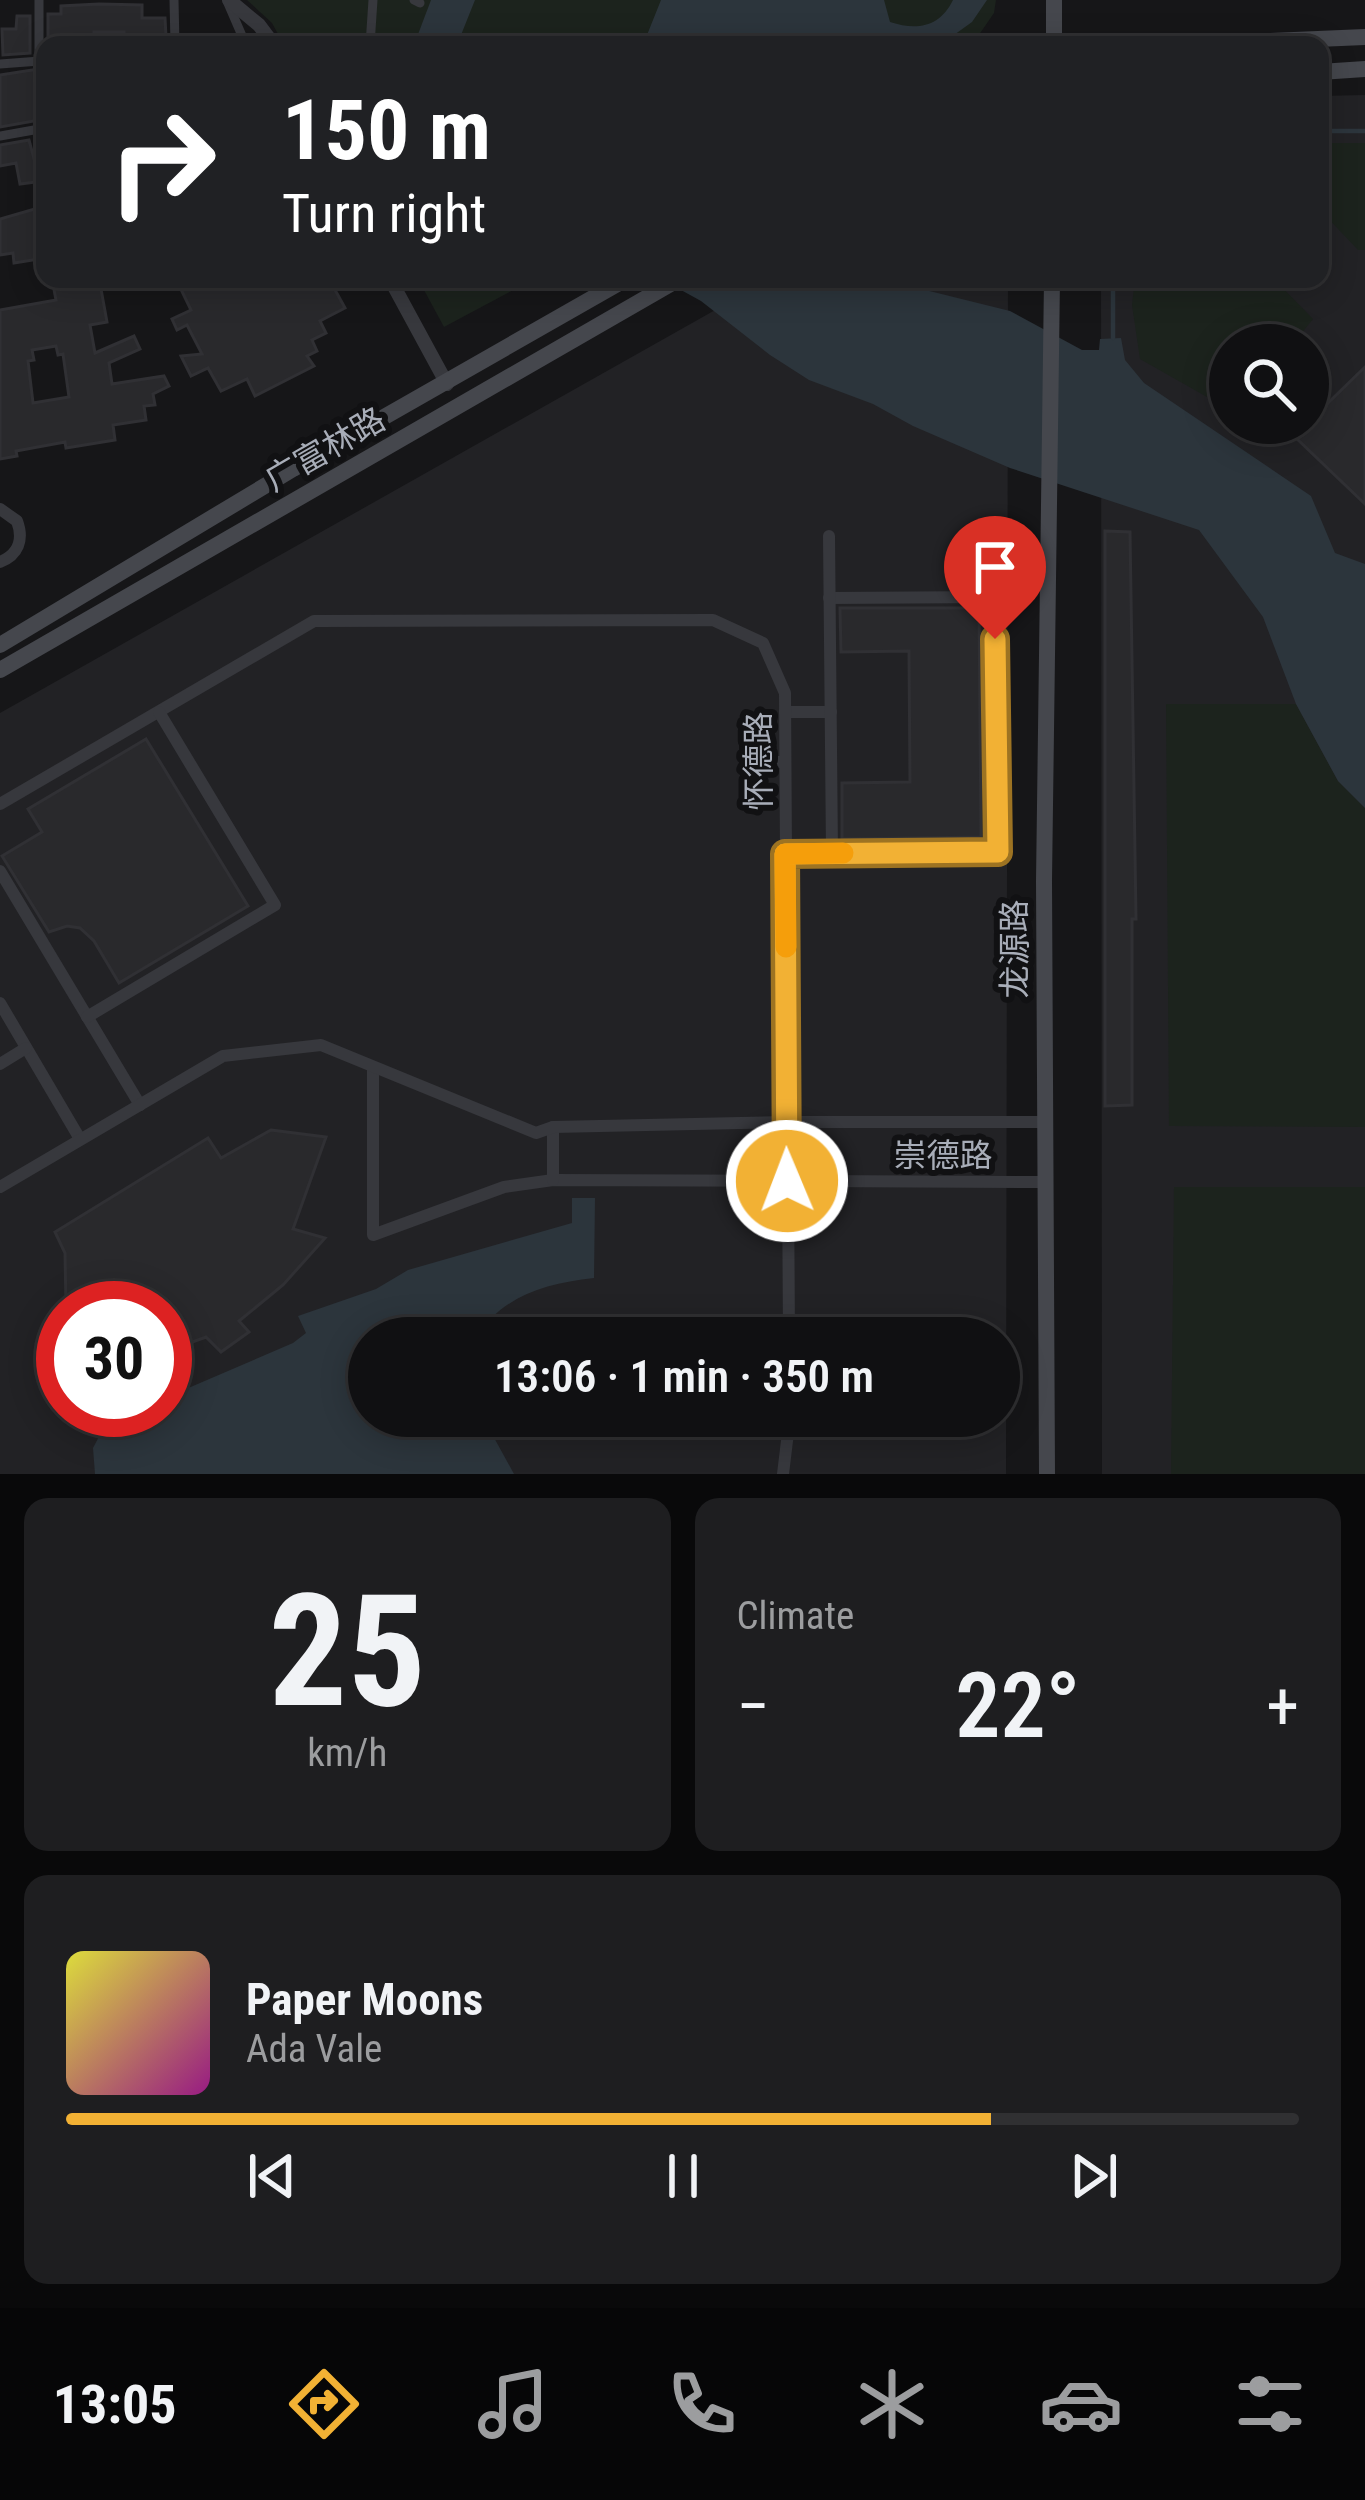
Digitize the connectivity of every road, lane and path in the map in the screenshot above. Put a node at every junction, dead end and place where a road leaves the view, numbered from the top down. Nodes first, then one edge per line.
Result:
1 (38, 0) edge
2 (175, 0) edge
3 (228, 0) edge
4 (373, 0) edge
5 (1054, 0) edge
6 (40, 36) edge
7 (175, 36) edge
8 (242, 36) edge
9 (267, 36) edge
10 (371, 36) edge
11 (1054, 36) edge
12 (1365, 37) edge
13 (1329, 39) edge
14 (36, 61) edge
15 (0, 64) edge
16 (1365, 69) edge
17 (1329, 71) edge
18 (36, 130) edge
19 (0, 136) edge
20 (395, 288) edge
21 (611, 288) edge
22 (663, 288) edge
23 (1052, 288) edge
24 (447, 383) junction
25 (0, 509) edge
26 (829, 536) dead end
27 (0, 562) edge
28 (829, 598) junction
29 (0, 645) edge
30 (0, 670) edge
31 (159, 712) junction
32 (785, 712) junction
33 (831, 712) junction
34 (755, 762) dead end
35 (785, 762) junction
36 (0, 804) edge
37 (832, 853) junction
38 (785, 854) junction
39 (0, 871) edge
40 (0, 1003) edge
41 (88, 1017) junction
42 (26, 1048) junction
43 (0, 1064) edge
44 (373, 1069) junction
45 (140, 1105) junction
46 (786, 1122) junction
47 (1045, 1122) junction
48 (553, 1127) junction
49 (80, 1139) junction
50 (553, 1180) junction
51 (787, 1181) junction
52 (1045, 1182) junction
53 (0, 1187) edge
54 (789, 1317) edge
55 (788, 1437) edge
56 (784, 1474) edge
57 (1047, 1474) edge

1 - 6 street
2 - 7 street
3 - 8 street
3 - 9 street
4 - 10 street
5 - 11 main road
12 - 13 main road
14 - 15 street
16 - 17 main road
18 - 19 street
20 - 24 street
21 - 24 main road, 广富林路
22 - 30 main road, 广富林路
23 - 47 main road, 龙源路
24 - 29 main road, 广富林路
25 - 27 street
26 - 28 street
28 - 33 street
28 - 37 street
31 - 32 street, 怀德路
31 - 36 street
31 - 41 street
32 - 33 street
32 - 35 street, 怀德路
33 - 37 street
34 - 35 street
35 - 38 street, 怀德路
37 - 38 street
38 - 46 street, 怀德路
39 - 41 street
40 - 42 street
41 - 45 street
42 - 43 street
42 - 49 street
44 - 45 street, 崇德路
44 - 48 street, 崇德路
44 - 50 street, 崇德路
45 - 49 street, 崇德路
46 - 47 street, 崇德路
46 - 48 street, 崇德路
46 - 51 street, 怀德路
47 - 52 main road, 龙源路
48 - 50 street
49 - 53 street, 崇德路
50 - 51 street, 崇德路
51 - 52 street, 崇德路
51 - 54 street, 怀德路
52 - 57 main road, 龙源路
55 - 56 street

